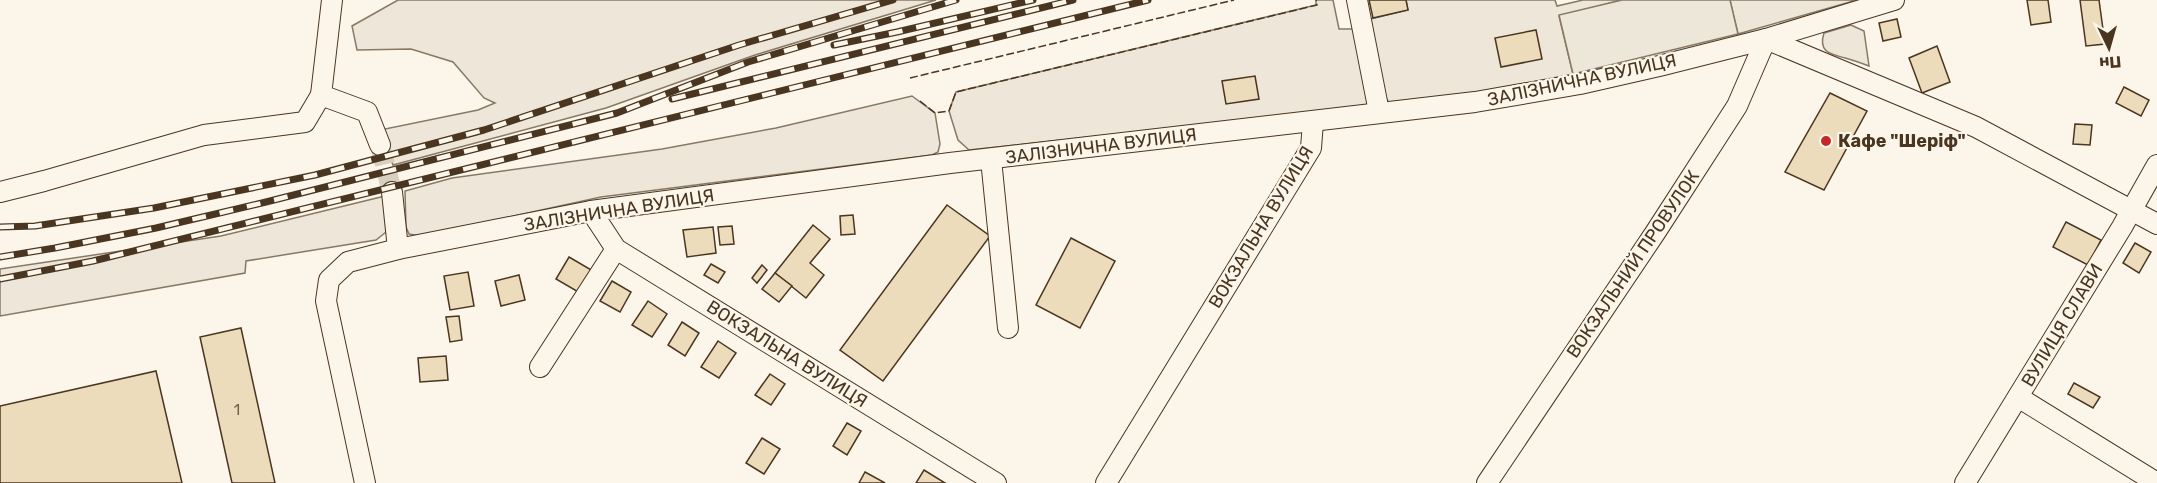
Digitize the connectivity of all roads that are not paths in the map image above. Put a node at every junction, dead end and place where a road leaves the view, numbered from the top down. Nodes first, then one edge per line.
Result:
1 (332, 0) edge
2 (1357, 0) edge
3 (1894, 0) edge
4 (1766, 39) junction
5 (321, 95) junction
6 (1379, 112) junction
7 (1313, 122) junction
8 (380, 145) tunnel mouth
9 (991, 159) junction
10 (2157, 165) edge
11 (0, 192) edge
12 (392, 192) tunnel mouth
13 (591, 211) junction
14 (2132, 211) junction
15 (2157, 224) edge
16 (398, 249) junction
17 (616, 249) junction
18 (1008, 328) dead end
19 (540, 367) dead end
20 (2018, 397) junction
21 (365, 483) edge
22 (996, 483) edge
23 (1106, 483) edge
24 (1487, 483) edge
25 (1965, 483) edge
26 (2157, 483) edge

1 - 5 street
2 - 6 street
3 - 4 street, ЗАЛІЗНИЧНА ВУЛИЦЯ
4 - 6 street, ЗАЛІЗНИЧНА ВУЛИЦЯ
4 - 14 street
4 - 24 street, ВОКЗАЛЬНИЙ ПРОВУЛОК
5 - 8 street
5 - 11 street
6 - 7 street, ЗАЛІЗНИЧНА ВУЛИЦЯ
7 - 9 street, ЗАЛІЗНИЧНА ВУЛИЦЯ
7 - 23 street, ВОКЗАЛЬНА ВУЛИЦЯ
9 - 13 street, ЗАЛІЗНИЧНА ВУЛИЦЯ
9 - 18 street
10 - 14 street, ВУЛИЦЯ СЛАВИ
12 - 16 street
13 - 16 street, ЗАЛІЗНИЧНА ВУЛИЦЯ
13 - 17 street, ВОКЗАЛЬНА ВУЛИЦЯ
14 - 15 street
14 - 20 street, ВУЛИЦЯ СЛАВИ
16 - 21 street, ЗАЛІЗНИЧНА ВУЛИЦЯ
17 - 19 street
17 - 22 street, ВОКЗАЛЬНА ВУЛИЦЯ
20 - 25 street, ВУЛИЦЯ СЛАВИ
20 - 26 street

